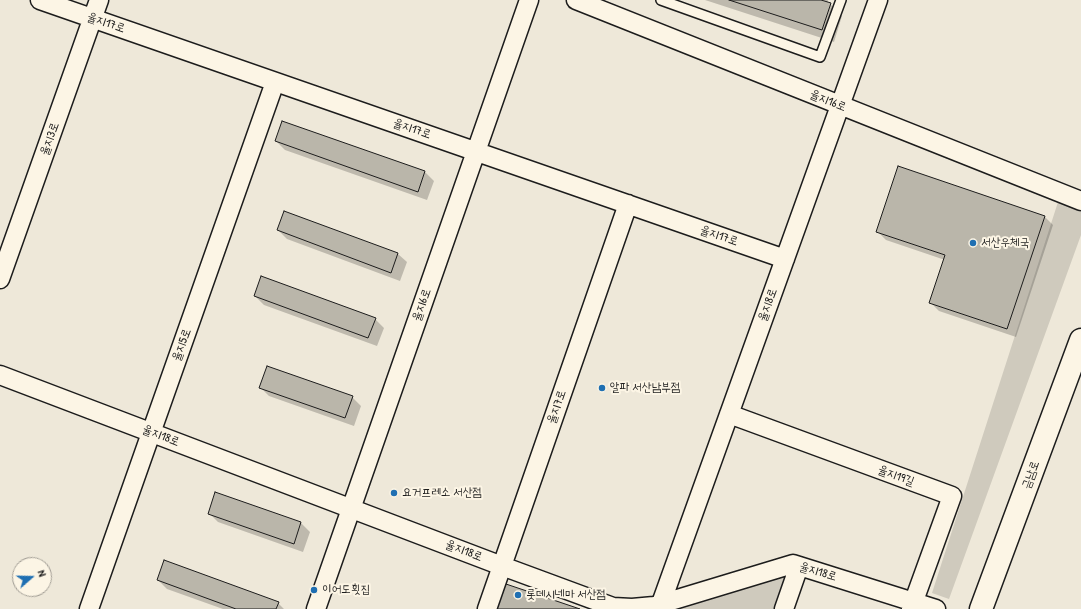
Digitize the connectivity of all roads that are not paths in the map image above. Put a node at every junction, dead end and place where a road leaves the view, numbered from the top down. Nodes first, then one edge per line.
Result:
1 (40, 0) edge
2 (99, 0) edge
3 (529, 0) edge
4 (576, 0) edge
5 (661, 0) edge
6 (841, 0) edge
7 (878, 0) edge
8 (93, 18) junction
9 (275, 82) junction
10 (840, 105) junction
11 (476, 151) junction
12 (1081, 201) edge
13 (628, 204) junction
14 (785, 258) junction
15 (0, 279) edge
16 (1081, 340) edge
17 (0, 375) edge
18 (729, 414) junction
19 (151, 433) junction
20 (351, 508) junction
21 (502, 566) junction
22 (799, 566) junction
23 (912, 605) edge
24 (660, 607) edge
25 (89, 609) edge
26 (316, 609) edge
27 (487, 609) edge
28 (784, 609) edge
29 (936, 609) edge
30 (981, 609) edge

1 - 8 street, 율지17로
2 - 8 street, 율지3로
3 - 11 street, 율지6로
4 - 10 street, 율지16로
5 - 6 lane
7 - 10 street, 율지8로
8 - 9 street, 율지17로
8 - 15 street, 율지3로
9 - 11 street, 율지17로
9 - 19 street, 율지5로
10 - 12 street, 율지16로
10 - 14 street, 율지8로
11 - 13 street, 율지17로
11 - 20 street, 율지6로
13 - 14 street, 율지17로
13 - 21 street, 율지7로
14 - 18 street, 율지8로
16 - 30 street, 금남로
17 - 19 street, 율지18로
18 - 23 street, 율지19길
18 - 24 street, 율지8로
19 - 20 street, 율지18로
19 - 25 street, 율지5로
20 - 21 street, 율지18로
20 - 26 street, 율지6로
21 - 24 street, 율지18로
21 - 27 street, 율지7로
22 - 23 street, 율지18로
22 - 24 street, 율지18로
22 - 28 street
23 - 29 street, 율지18로

